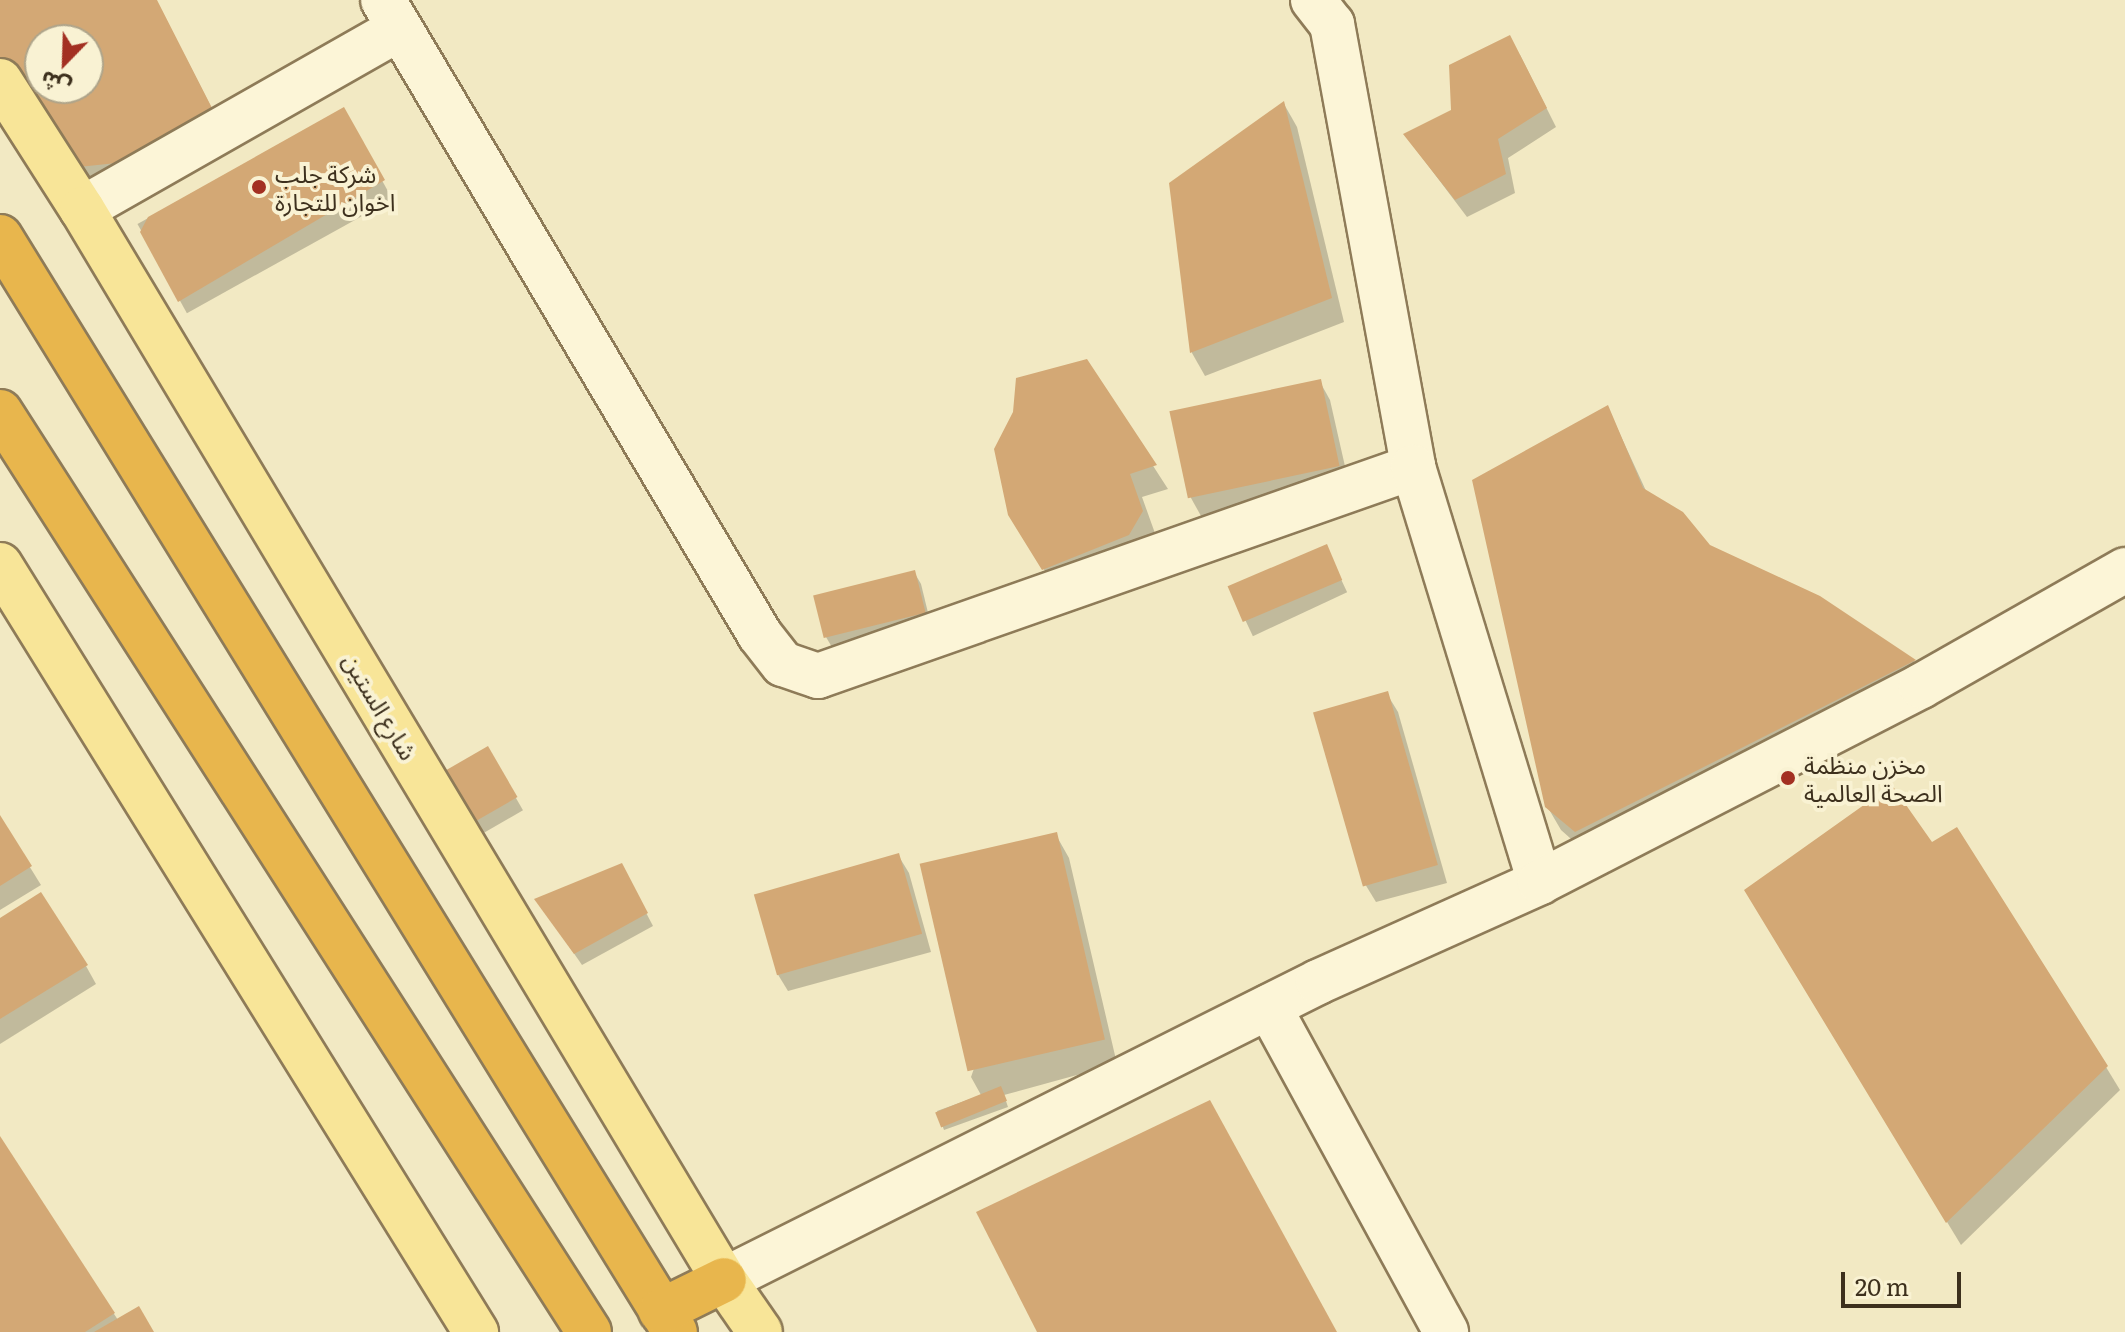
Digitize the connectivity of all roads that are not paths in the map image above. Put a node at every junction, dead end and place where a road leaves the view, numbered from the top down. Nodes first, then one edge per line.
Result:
1 (1313, 0) edge
2 (391, 14) edge
3 (0, 81) edge
4 (82, 209) junction
5 (0, 237) edge
6 (0, 412) edge
7 (1413, 467) junction
8 (0, 565) edge
9 (2125, 570) edge
10 (1540, 882) junction
11 (1269, 1007) junction
12 (724, 1280) junction
13 (668, 1322) edge
14 (476, 1332) edge
15 (589, 1332) edge
16 (760, 1332) edge
17 (1446, 1332) edge

1 - 7 street
2 - 4 street
2 - 7 street
3 - 4 main road, شارع الستين
4 - 12 main road, شارع الستين
5 - 13 highway
6 - 15 highway
7 - 10 street
8 - 14 main road
9 - 10 street
10 - 11 street
11 - 12 street
11 - 17 street
12 - 13 highway
12 - 16 main road, شارع الستين

